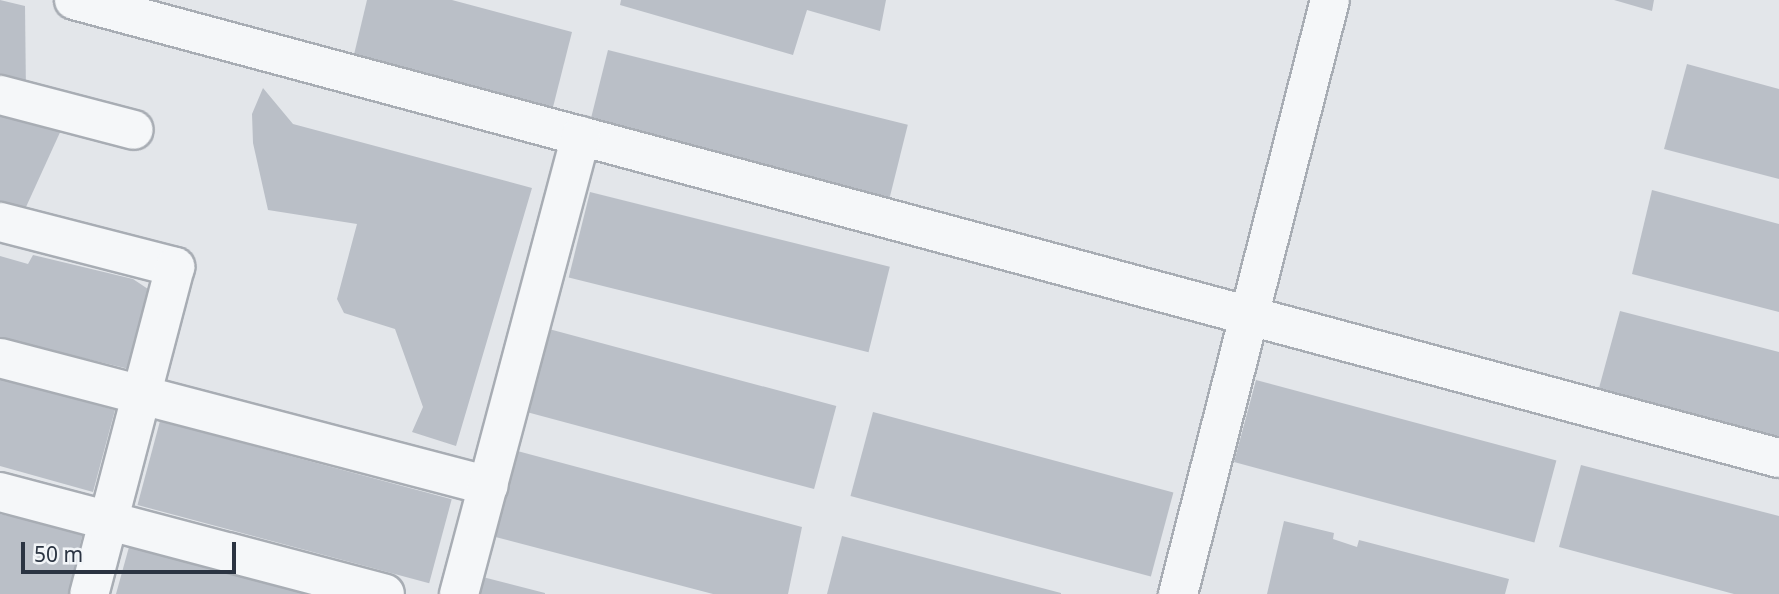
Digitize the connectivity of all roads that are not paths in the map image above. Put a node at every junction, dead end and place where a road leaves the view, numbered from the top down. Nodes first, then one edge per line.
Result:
1 (74, 0) edge
2 (1330, 0) edge
3 (0, 95) edge
4 (134, 130) dead end
5 (581, 136) junction
6 (0, 222) edge
7 (1249, 316) junction
8 (0, 358) edge
9 (142, 395) junction
10 (1779, 458) edge
11 (489, 486) junction
12 (0, 492) edge
13 (108, 521) junction
14 (89, 594) edge
15 (385, 594) edge
16 (459, 594) edge
17 (1178, 594) edge

1 - 5 street
2 - 7 street
3 - 4 street
5 - 7 street
5 - 11 street
6 - 9 street
7 - 10 street
7 - 17 street
8 - 9 street
9 - 11 street
9 - 13 street
11 - 16 street
12 - 13 street
13 - 14 street
13 - 15 street

